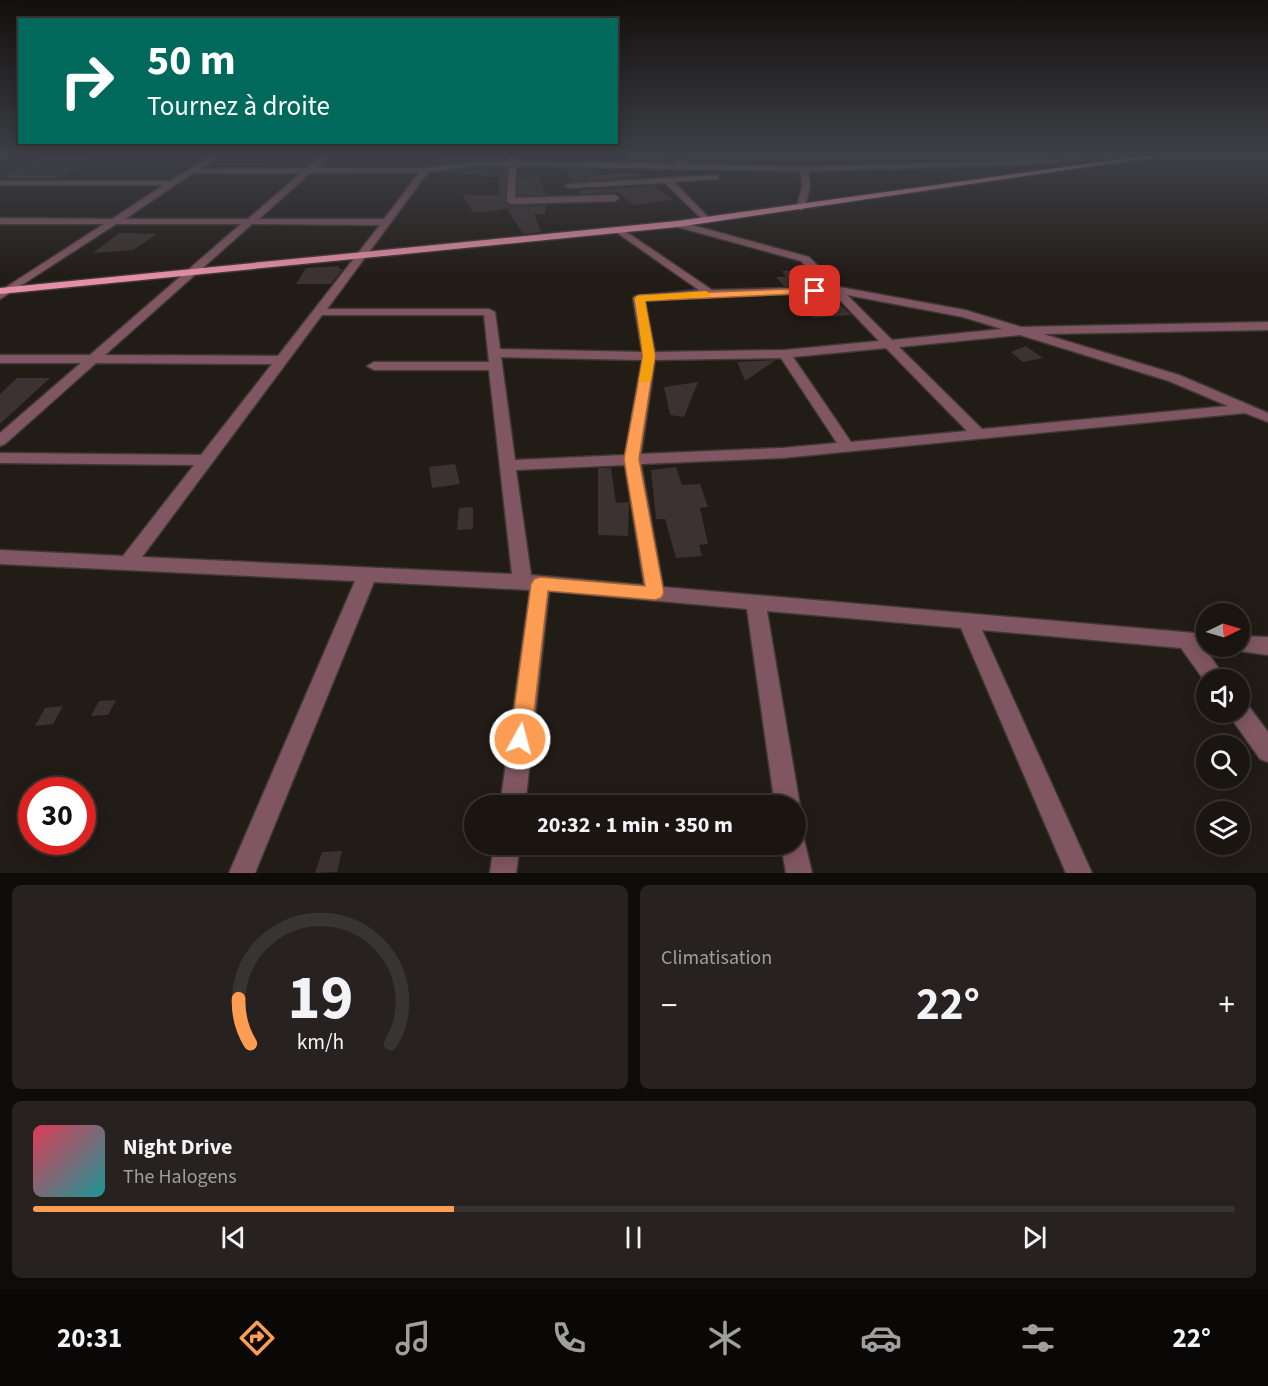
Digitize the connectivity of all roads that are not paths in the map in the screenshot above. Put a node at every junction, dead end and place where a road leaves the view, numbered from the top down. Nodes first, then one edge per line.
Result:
1 (153, 196) edge
2 (279, 196) edge
3 (407, 196) edge
4 (511, 196) edge
5 (682, 196) edge
6 (804, 196) edge
7 (879, 196) edge
8 (569, 198) joint
9 (615, 198) dead end
10 (801, 207) junction
11 (706, 220) junction
12 (0, 221) edge
13 (114, 221) junction
14 (249, 222) junction
15 (387, 222) junction
16 (677, 224) junction
17 (619, 230) junction
18 (363, 255) junction
19 (193, 271) junction
20 (836, 290) junction
21 (5, 291) edge
22 (710, 293) junction
23 (0, 296) edge
24 (319, 312) junction
25 (1268, 326) edge
26 (1021, 331) junction
27 (891, 345) junction
28 (785, 354) junction
29 (649, 356) junction
30 (0, 359) edge
31 (92, 359) junction
32 (495, 359) junction
33 (282, 360) junction
34 (374, 366) dead end
35 (1245, 409) junction
36 (1268, 418) edge
37 (979, 435) junction
38 (0, 441) edge
39 (847, 447) junction
40 (0, 458) edge
41 (632, 459) junction
42 (206, 460) junction
43 (507, 465) junction
44 (0, 557) edge
45 (128, 563) junction
46 (367, 575) junction
47 (531, 583) junction
48 (655, 593) junction
49 (756, 602) junction
50 (968, 621) junction
51 (1196, 641) edge
52 (1250, 645) edge
53 (1268, 646) edge
54 (1248, 723) edge
55 (1268, 751) edge
56 (513, 795) edge
57 (786, 795) edge
58 (505, 855) edge
59 (796, 855) edge
60 (242, 873) edge
61 (503, 873) edge
62 (799, 873) edge
63 (1079, 873) edge

1 - 13 street
2 - 14 street
3 - 15 street
4 - 8 street
5 - 11 street
6 - 10 street
7 - 10 main road
8 - 9 street
10 - 11 main road
11 - 16 main road
12 - 13 street
13 - 14 street
13 - 21 street
14 - 15 street
14 - 19 street
15 - 18 street
16 - 17 main road
16 - 20 street
17 - 18 main road
17 - 22 street
18 - 19 main road
18 - 24 street
19 - 21 main road
19 - 31 street
20 - 22 street
20 - 26 street
20 - 27 street
21 - 23 street
22 - 29 street
24 - 32 street
24 - 33 street
25 - 26 street
26 - 27 street
26 - 35 street
27 - 28 street
27 - 37 street
28 - 29 street
28 - 39 street
29 - 32 street
29 - 41 street
30 - 31 street
31 - 33 street
31 - 38 street
32 - 34 street
32 - 43 street
33 - 42 street
35 - 36 street
35 - 37 street
37 - 39 street
39 - 41 street
40 - 42 street
41 - 43 street
41 - 48 street
42 - 45 street
43 - 47 street
44 - 45 street
45 - 46 street
46 - 47 street
46 - 60 street
47 - 48 street
47 - 56 street
48 - 49 street
49 - 50 street
49 - 57 street
50 - 51 street
50 - 63 street
52 - 53 street
54 - 55 street
58 - 61 street
59 - 62 street

